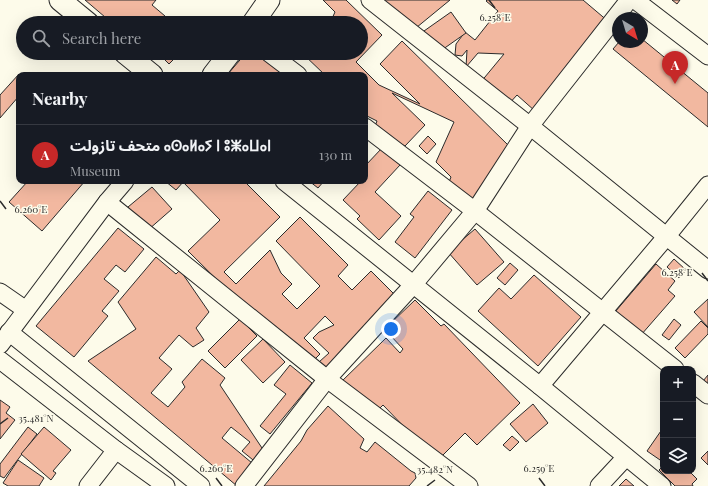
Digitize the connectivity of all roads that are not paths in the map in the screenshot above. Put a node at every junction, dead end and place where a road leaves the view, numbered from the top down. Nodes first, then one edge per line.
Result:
1 (60, 0) edge
2 (269, 0) edge
3 (370, 0) edge
4 (629, 0) edge
5 (636, 0) edge
6 (79, 16) edge
7 (258, 16) edge
8 (708, 56) edge
9 (134, 60) edge
10 (225, 60) edge
11 (278, 60) edge
12 (148, 72) edge
13 (215, 72) edge
14 (294, 72) edge
15 (530, 126) junction
16 (368, 129) edge
17 (122, 184) edge
18 (288, 184) edge
19 (708, 185) edge
20 (107, 202) junction
21 (475, 211) junction
22 (666, 237) junction
23 (708, 270) edge
24 (413, 285) junction
25 (0, 292) edge
26 (26, 310) junction
27 (603, 312) junction
28 (4, 338) edge
29 (0, 360) edge
30 (671, 366) edge
31 (327, 379) junction
32 (696, 385) edge
33 (540, 386) junction
34 (708, 395) edge
35 (116, 450) junction
36 (626, 457) junction
37 (88, 486) edge
38 (166, 486) edge
39 (201, 486) edge
40 (244, 486) edge
41 (469, 486) edge
42 (600, 486) edge
43 (662, 486) edge

1 - 6 street
2 - 7 street
3 - 15 street
4 - 15 street
5 - 8 street
9 - 12 street
10 - 13 street
11 - 14 street
15 - 21 street
15 - 22 street
16 - 21 street
17 - 20 street
18 - 24 street
19 - 22 street
20 - 26 street
20 - 31 street
21 - 24 street
21 - 27 street
22 - 23 street
22 - 27 street
24 - 31 street
24 - 33 street
25 - 26 street
26 - 28 street
27 - 30 street
27 - 33 street
28 - 39 street
29 - 35 street
31 - 40 street
31 - 41 street
32 - 34 street
33 - 36 street
35 - 37 street
35 - 38 street
36 - 42 street
36 - 43 street

